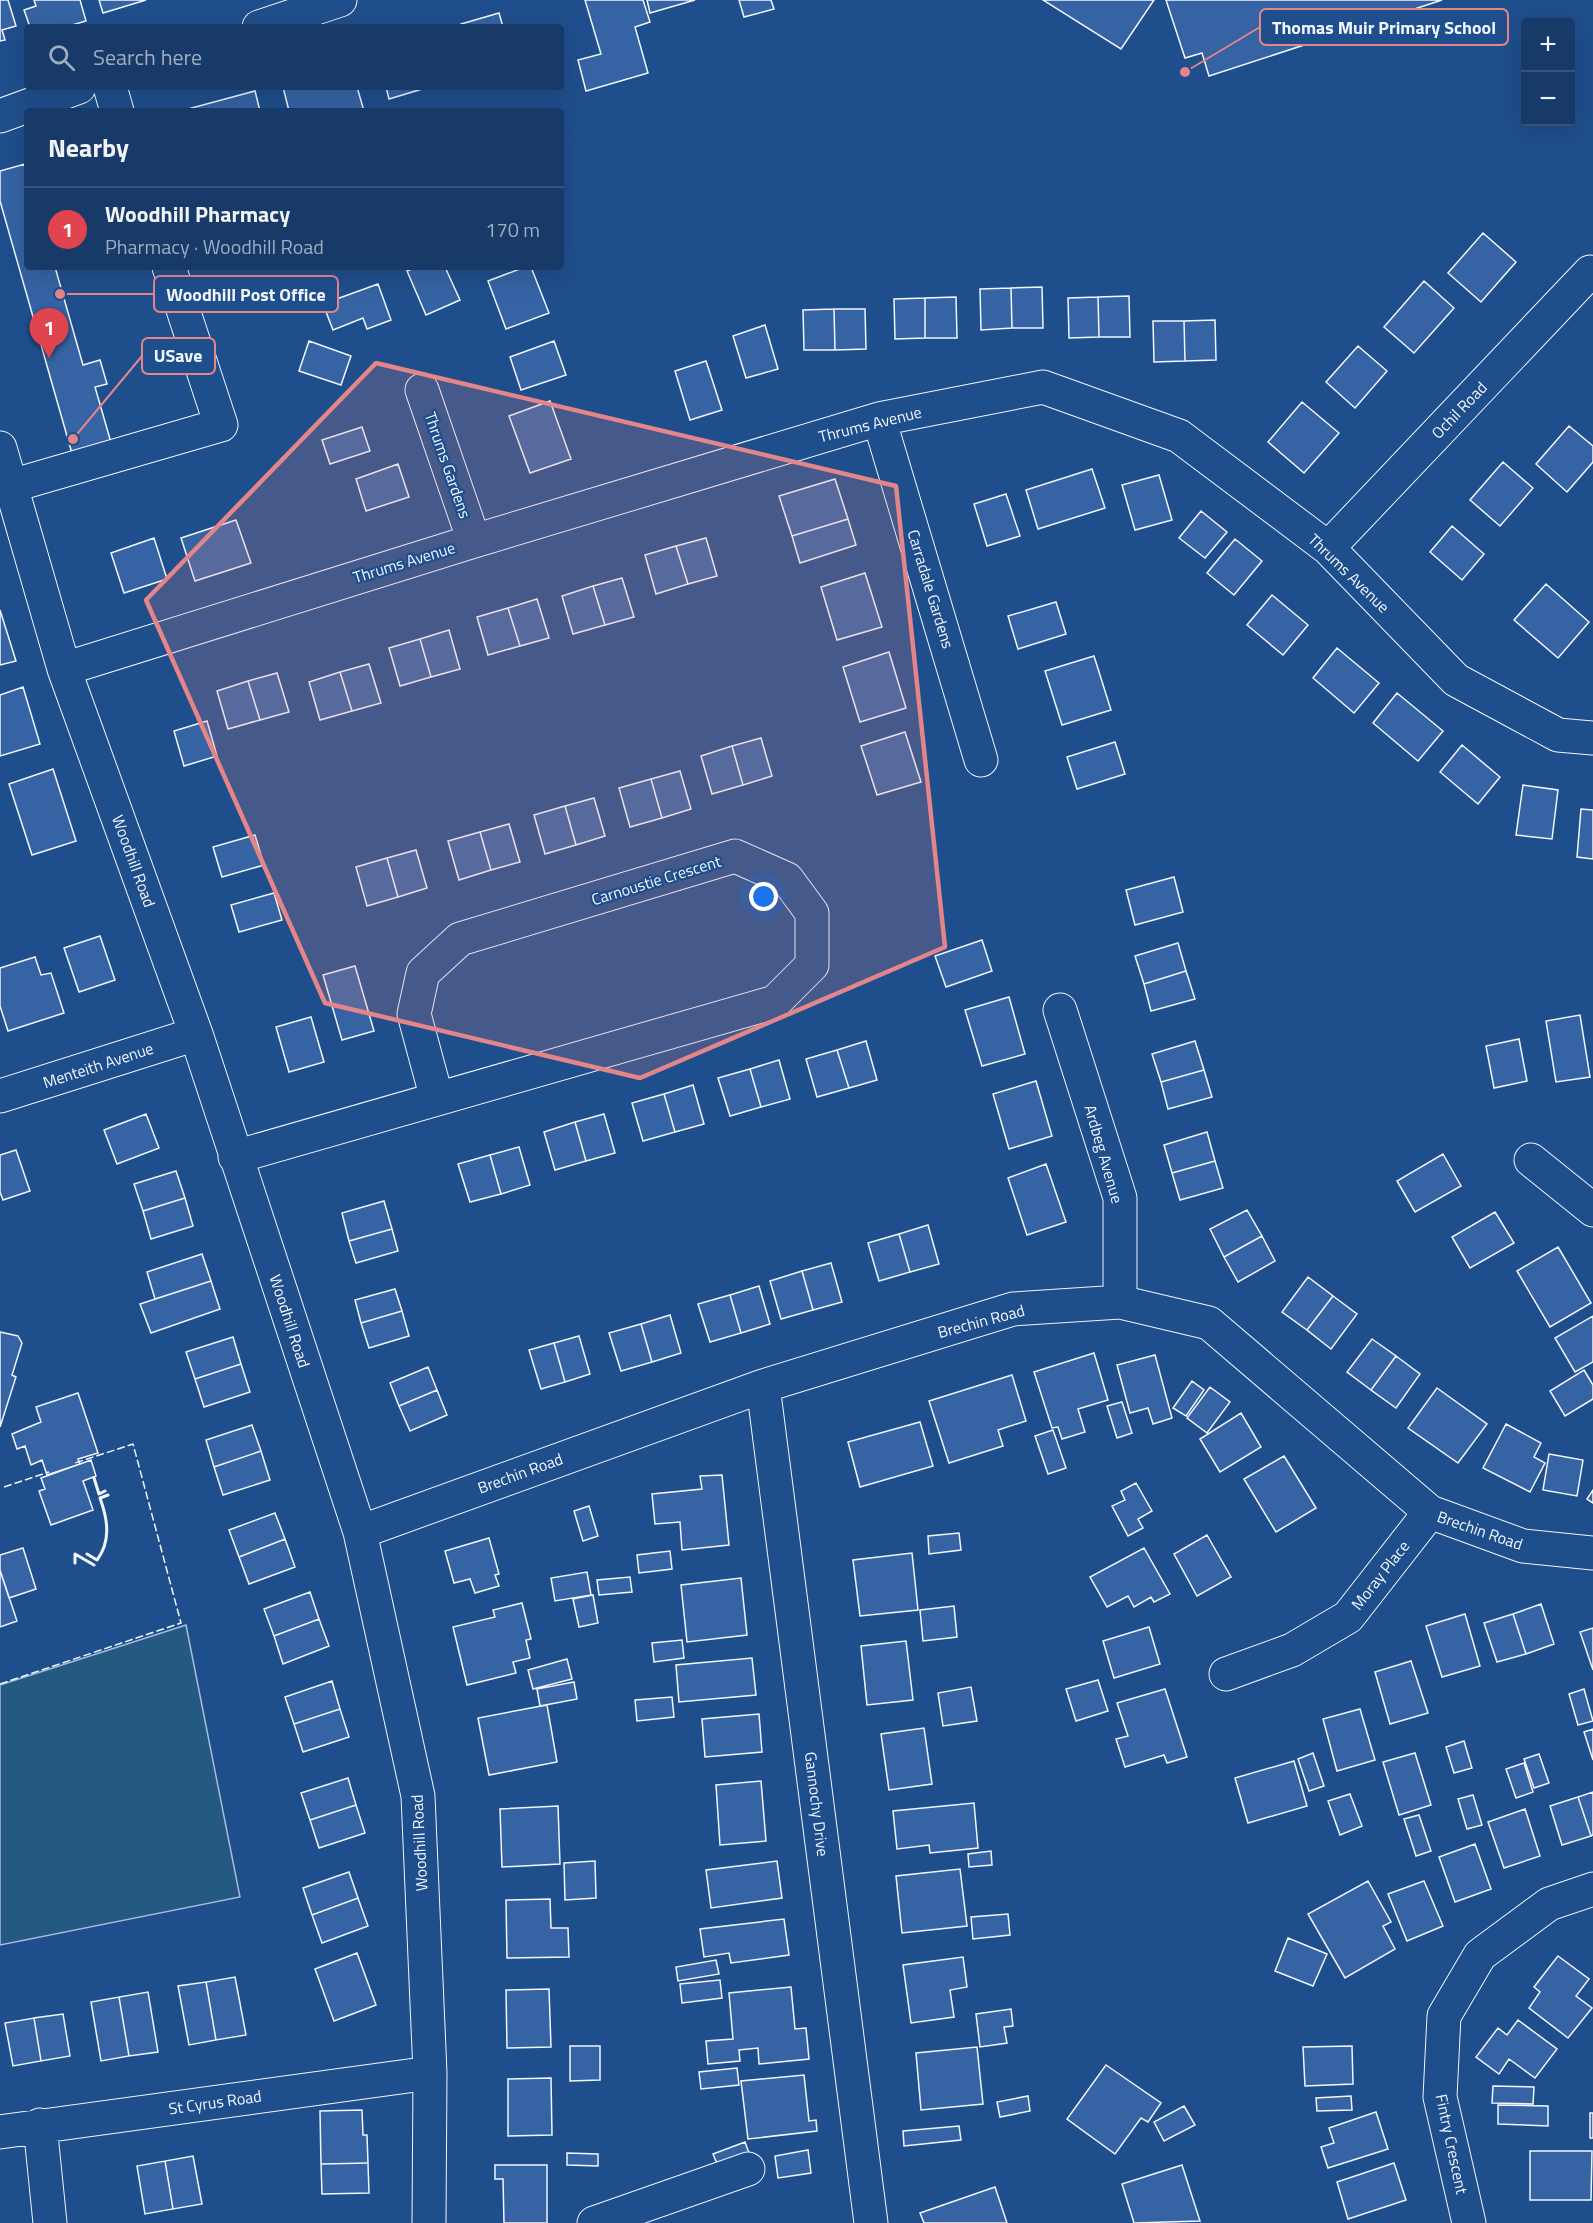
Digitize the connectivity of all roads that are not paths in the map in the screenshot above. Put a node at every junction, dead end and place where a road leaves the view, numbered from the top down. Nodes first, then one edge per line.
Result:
1 (340, 0) edge
2 (275, 15) edge
3 (71, 90) edge
4 (111, 90) edge
5 (116, 108) edge
6 (0, 116) edge
7 (170, 270) edge
8 (1590, 272) dead end
9 (422, 390) dead end
10 (879, 419) junction
11 (0, 448) edge
12 (11, 486) junction
13 (474, 540) junction
14 (1328, 548) junction
15 (64, 669) junction
16 (1593, 738) edge
17 (981, 760) dead end
18 (1060, 1010) dead end
19 (196, 1034) junction
20 (0, 1096) edge
21 (437, 1099) junction
22 (235, 1157) junction
23 (1531, 1160) dead end
24 (1593, 1210) edge
25 (1120, 1302) junction
26 (763, 1386) junction
27 (1430, 1512) junction
28 (360, 1532) junction
29 (1593, 1554) edge
30 (1226, 1674) dead end
31 (1593, 1889) edge
32 (430, 2073) junction
33 (40, 2125) junction
34 (0, 2132) edge
35 (748, 2169) dead end
36 (50, 2223) edge
37 (429, 2223) edge
38 (594, 2223) edge
39 (871, 2223) edge
40 (1469, 2223) edge

1 - 2 street
3 - 6 street
4 - 5 street
7 - 12 street
8 - 14 street, Ochil Road
9 - 13 street, Thrums Gardens
10 - 13 street, Thrums Avenue
10 - 14 street, Thrums Avenue
10 - 17 street, Carradale Gardens
11 - 12 street, Woodhill Road
12 - 15 street, Woodhill Road
13 - 15 street, Thrums Avenue
14 - 16 street, Thrums Avenue
15 - 19 street, Woodhill Road
18 - 25 street, Ardbeg Avenue
19 - 20 street, Menteith Avenue
19 - 22 street, Woodhill Road
21 - 21 street, Carnoustie Crescent
21 - 22 street, Carnoustie Crescent
22 - 28 street, Woodhill Road
23 - 24 street
25 - 26 street, Brechin Road
25 - 27 street, Brechin Road
26 - 28 street, Brechin Road
26 - 39 street, Gannochy Drive
27 - 29 street, Brechin Road
27 - 30 street, Moray Place
28 - 32 street, Woodhill Road
31 - 40 street, Fintry Crescent
32 - 33 street, St Cyrus Road
32 - 37 street, Woodhill Road
33 - 34 street, St Cyrus Road
33 - 36 street
35 - 38 street

